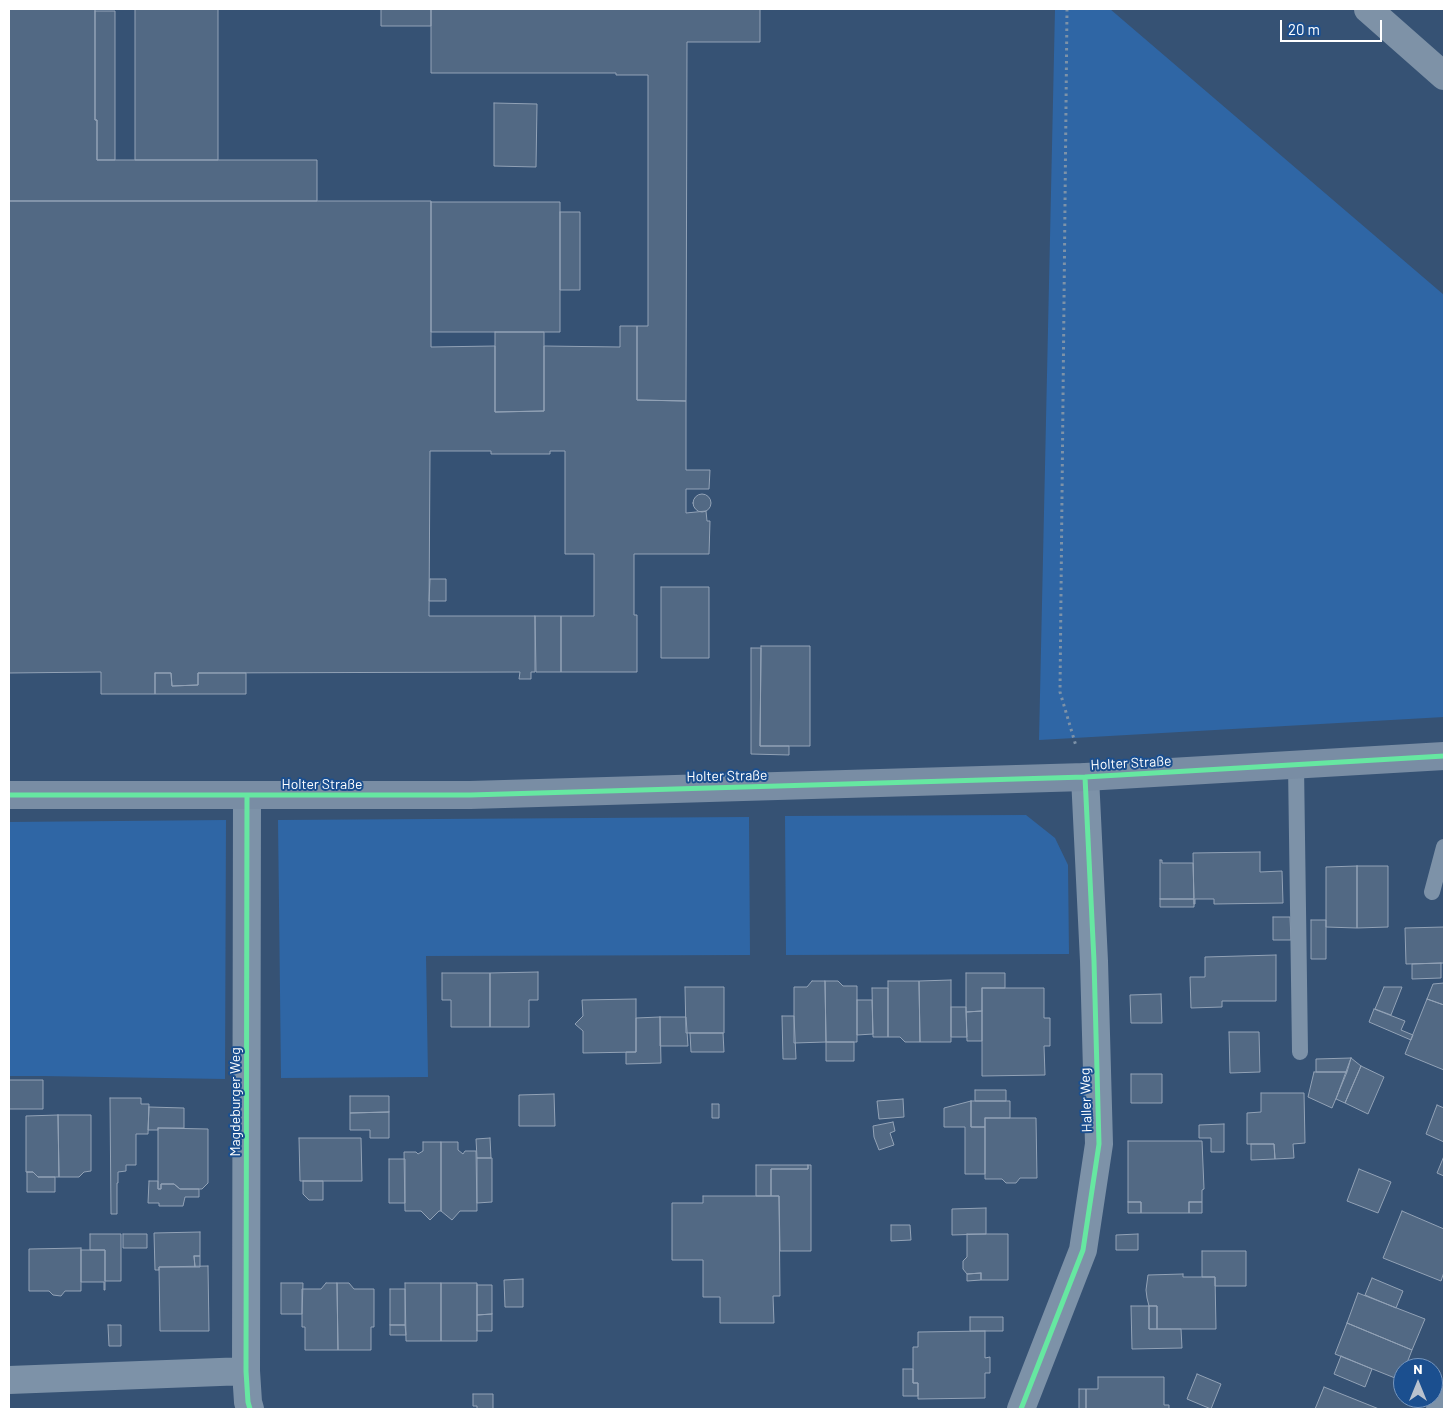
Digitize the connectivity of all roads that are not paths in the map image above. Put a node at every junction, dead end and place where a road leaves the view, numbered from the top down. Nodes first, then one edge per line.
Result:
1 (1368, 9) edge
2 (1444, 76) edge
3 (1444, 756) edge
4 (1296, 765) junction
5 (1085, 777) junction
6 (9, 795) edge
7 (247, 795) junction
8 (1444, 848) edge
9 (1432, 892) dead end
10 (1300, 1052) dead end
11 (246, 1371) junction
12 (9, 1380) edge
13 (1444, 1400) edge
14 (250, 1409) edge
15 (1021, 1409) edge
16 (1440, 1409) edge

1 - 2 highway
3 - 4 street, Holter Straße
4 - 5 street, Holter Straße
4 - 10 lane
5 - 7 street, Holter Straße
5 - 15 street, Haller Weg
6 - 7 street, Holter Straße
7 - 11 street, Magdeburger Weg
8 - 9 lane
11 - 12 street
11 - 14 street, Magdeburger Weg
13 - 16 street

